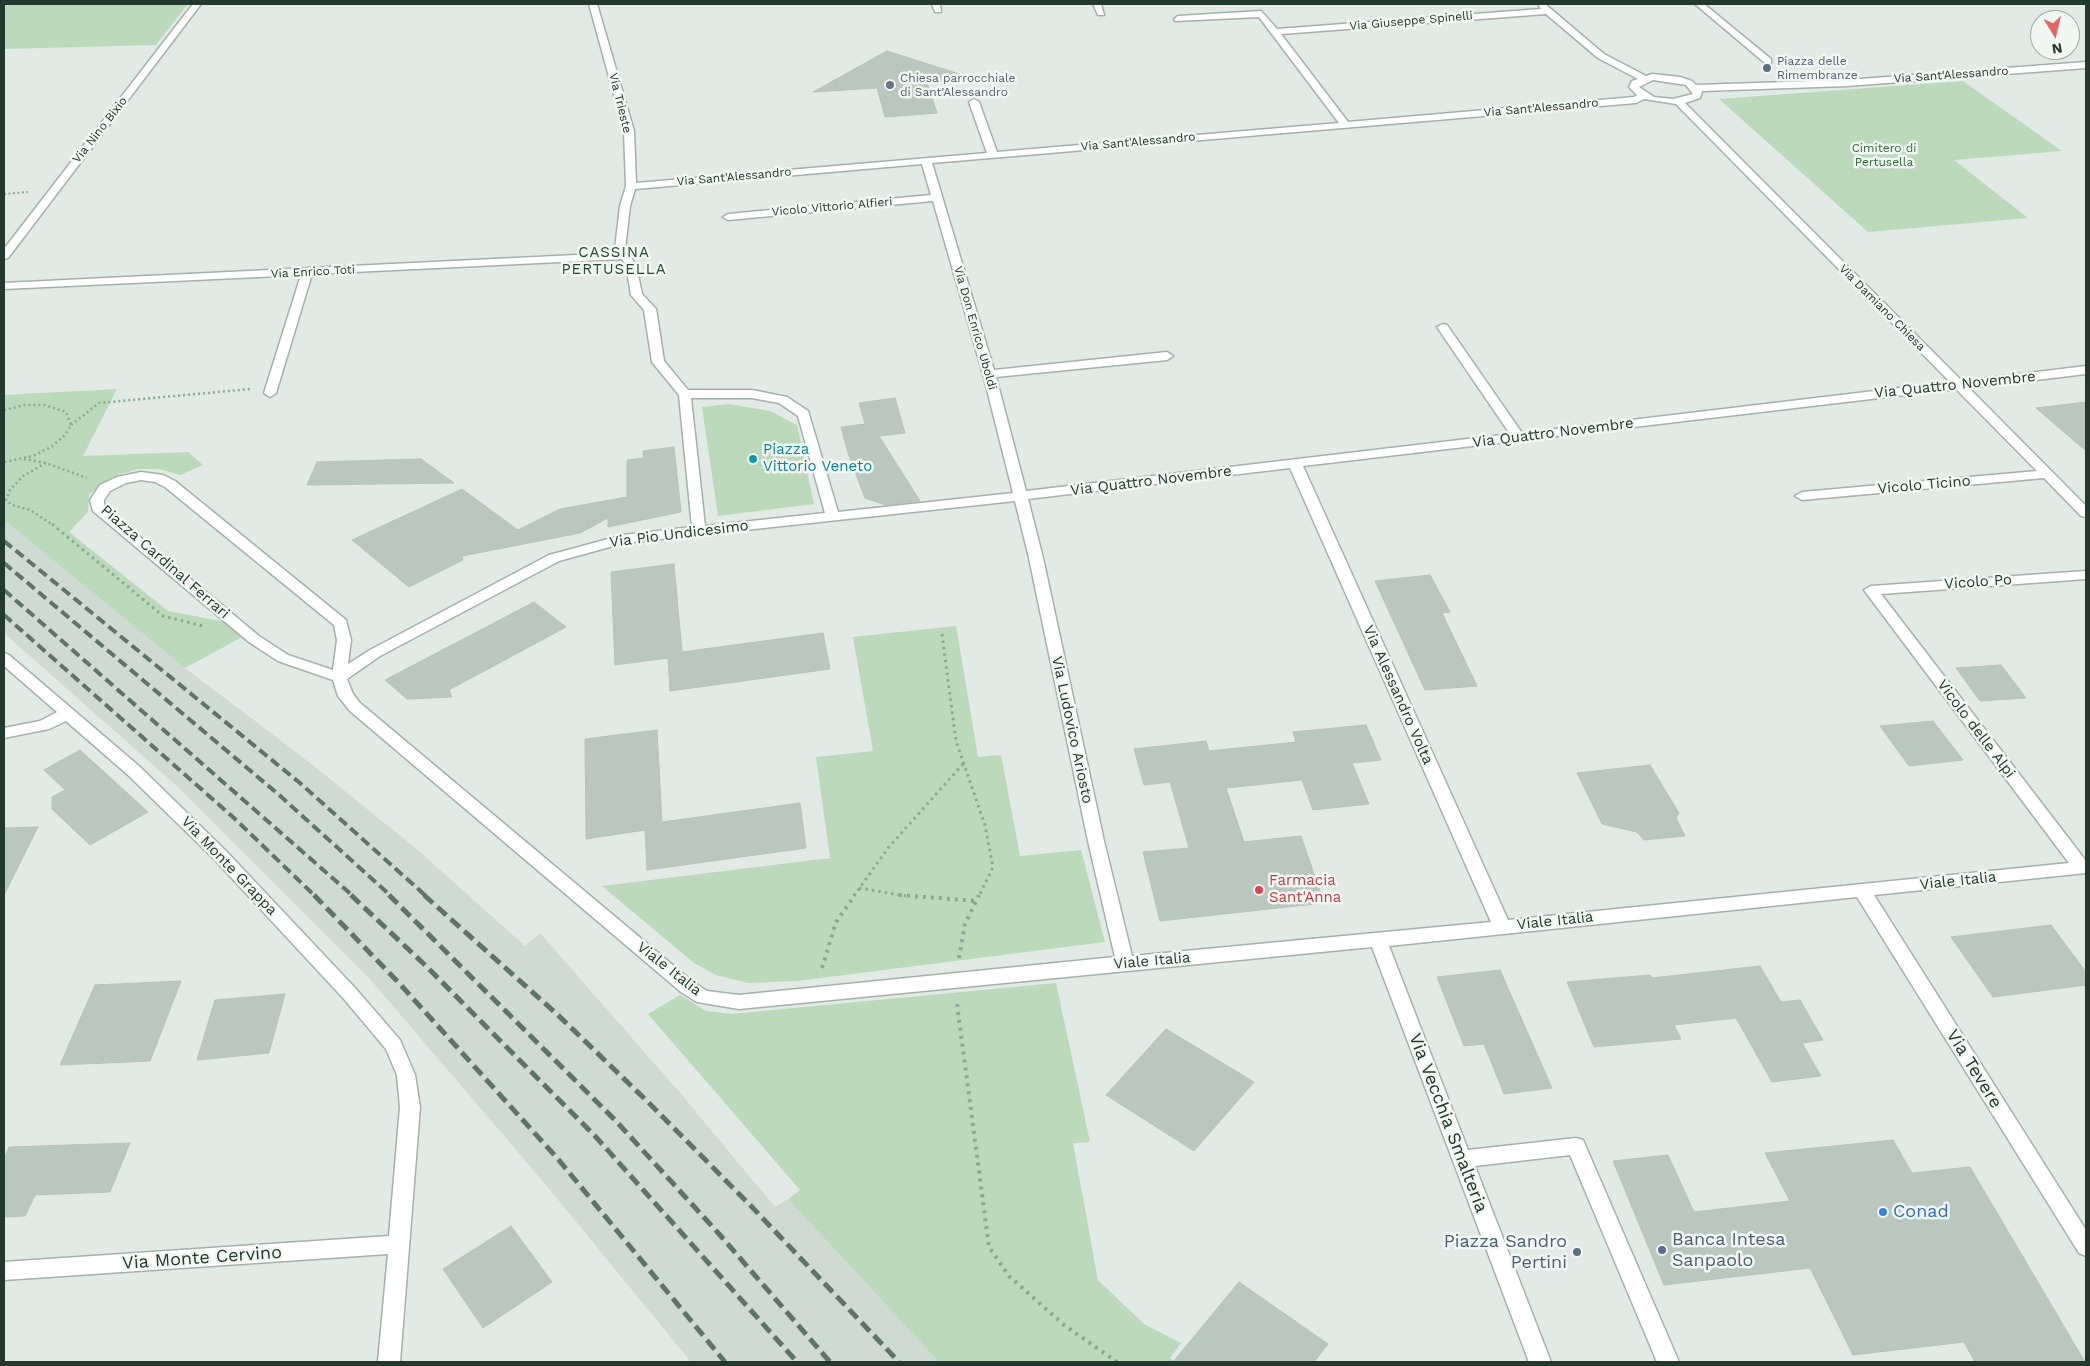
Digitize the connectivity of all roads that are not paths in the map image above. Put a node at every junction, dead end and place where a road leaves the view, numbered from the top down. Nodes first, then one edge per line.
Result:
1 (197, 4) edge
2 (593, 4) edge
3 (1097, 4) edge
4 (1540, 4) edge
5 (1699, 4) edge
6 (1548, 11) junction
7 (1101, 13) dead end
8 (1178, 19) dead end
9 (1274, 32) junction
10 (1768, 61) dead end
11 (2086, 65) edge
12 (1644, 78) junction
13 (1696, 88) junction
14 (1643, 95) junction
15 (974, 102) dead end
16 (1679, 102) junction
17 (1345, 124) junction
18 (993, 155) junction
19 (926, 161) junction
20 (631, 186) junction
21 (936, 198) junction
22 (728, 217) dead end
23 (4, 256) edge
24 (622, 256) junction
25 (307, 273) junction
26 (4, 286) edge
27 (1443, 327) dead end
28 (1167, 356) dead end
29 (2086, 370) edge
30 (989, 374) junction
31 (1957, 384) junction
32 (271, 390) road end
33 (685, 394) junction
34 (1518, 437) junction
35 (1295, 464) junction
36 (2047, 474) junction
37 (1020, 496) junction
38 (1802, 496) dead end
39 (2086, 496) edge
40 (2070, 498) junction
41 (2086, 514) edge
42 (832, 516) junction
43 (698, 530) junction
44 (2086, 575) edge
45 (1870, 590) joint
46 (4, 658) edge
47 (340, 677) junction
48 (67, 714) junction
49 (4, 733) edge
50 (2084, 868) edge
51 (1862, 891) junction
52 (1502, 927) junction
53 (1378, 940) junction
54 (1125, 963) junction
55 (1463, 1159) junction
56 (400, 1244) junction
57 (2086, 1247) edge
58 (4, 1271) edge
59 (389, 1362) edge
60 (1540, 1362) edge
61 (1668, 1362) edge

1 - 23 street, Via Nino Bixio
2 - 20 street, Via Trieste
3 - 7 street
4 - 6 street
5 - 10 street
6 - 9 street, Via Giuseppe Spinelli
6 - 12 street
8 - 9 street
9 - 17 street
11 - 13 street, Via Sant'Alessandro
12 - 13 street, Via Sant'Alessandro
12 - 14 street
13 - 16 street
14 - 16 street
14 - 17 street, Via Sant'Alessandro
15 - 18 street
16 - 31 street, Via Damiano Chiesa
17 - 18 street, Via Sant'Alessandro
18 - 19 street, Via Sant'Alessandro
19 - 20 street, Via Sant'Alessandro
19 - 21 street, Via Don Enrico Uboldi
20 - 24 street, Via Trieste
21 - 22 street, Vicolo Vittorio Alfieri
21 - 30 street, Via Don Enrico Uboldi
24 - 25 street, Via Enrico Toti
24 - 33 street, Via Trieste
25 - 26 street, Via Enrico Toti
25 - 32 street
27 - 34 street
28 - 30 street
29 - 31 street, Via Quattro Novembre
30 - 37 street, Via Don Enrico Uboldi
31 - 34 street, Via Quattro Novembre
31 - 36 street, Via Damiano Chiesa
33 - 42 street
33 - 43 street
34 - 35 street, Via Quattro Novembre
35 - 37 street, Via Quattro Novembre
35 - 52 street, Via Alessandro Volta
36 - 38 street, Vicolo Ticino
36 - 40 street, Via Damiano Chiesa
37 - 42 street, Via Pio Undicesimo
37 - 54 street, Via Ludovico Ariosto
39 - 40 street
40 - 41 street, Via Damiano Chiesa
42 - 43 street, Via Pio Undicesimo
43 - 47 street, Via Pio Undicesimo
44 - 45 street, Vicolo Po
45 - 50 street, Vicolo delle Alpi
46 - 48 street, Via Monte Grappa
47 - 47 street, Piazza Cardinal Ferrari
47 - 54 street, Viale Italia
48 - 49 street
48 - 56 street, Via Monte Grappa
50 - 51 street, Viale Italia
51 - 52 street, Viale Italia
51 - 57 street, Via Tevere
52 - 53 street, Viale Italia
53 - 54 street, Viale Italia
53 - 55 street, Via Vecchia Smalteria
55 - 60 street, Via Vecchia Smalteria
55 - 61 street
56 - 58 street, Via Monte Cervino
56 - 59 street, Via Monte Grappa

